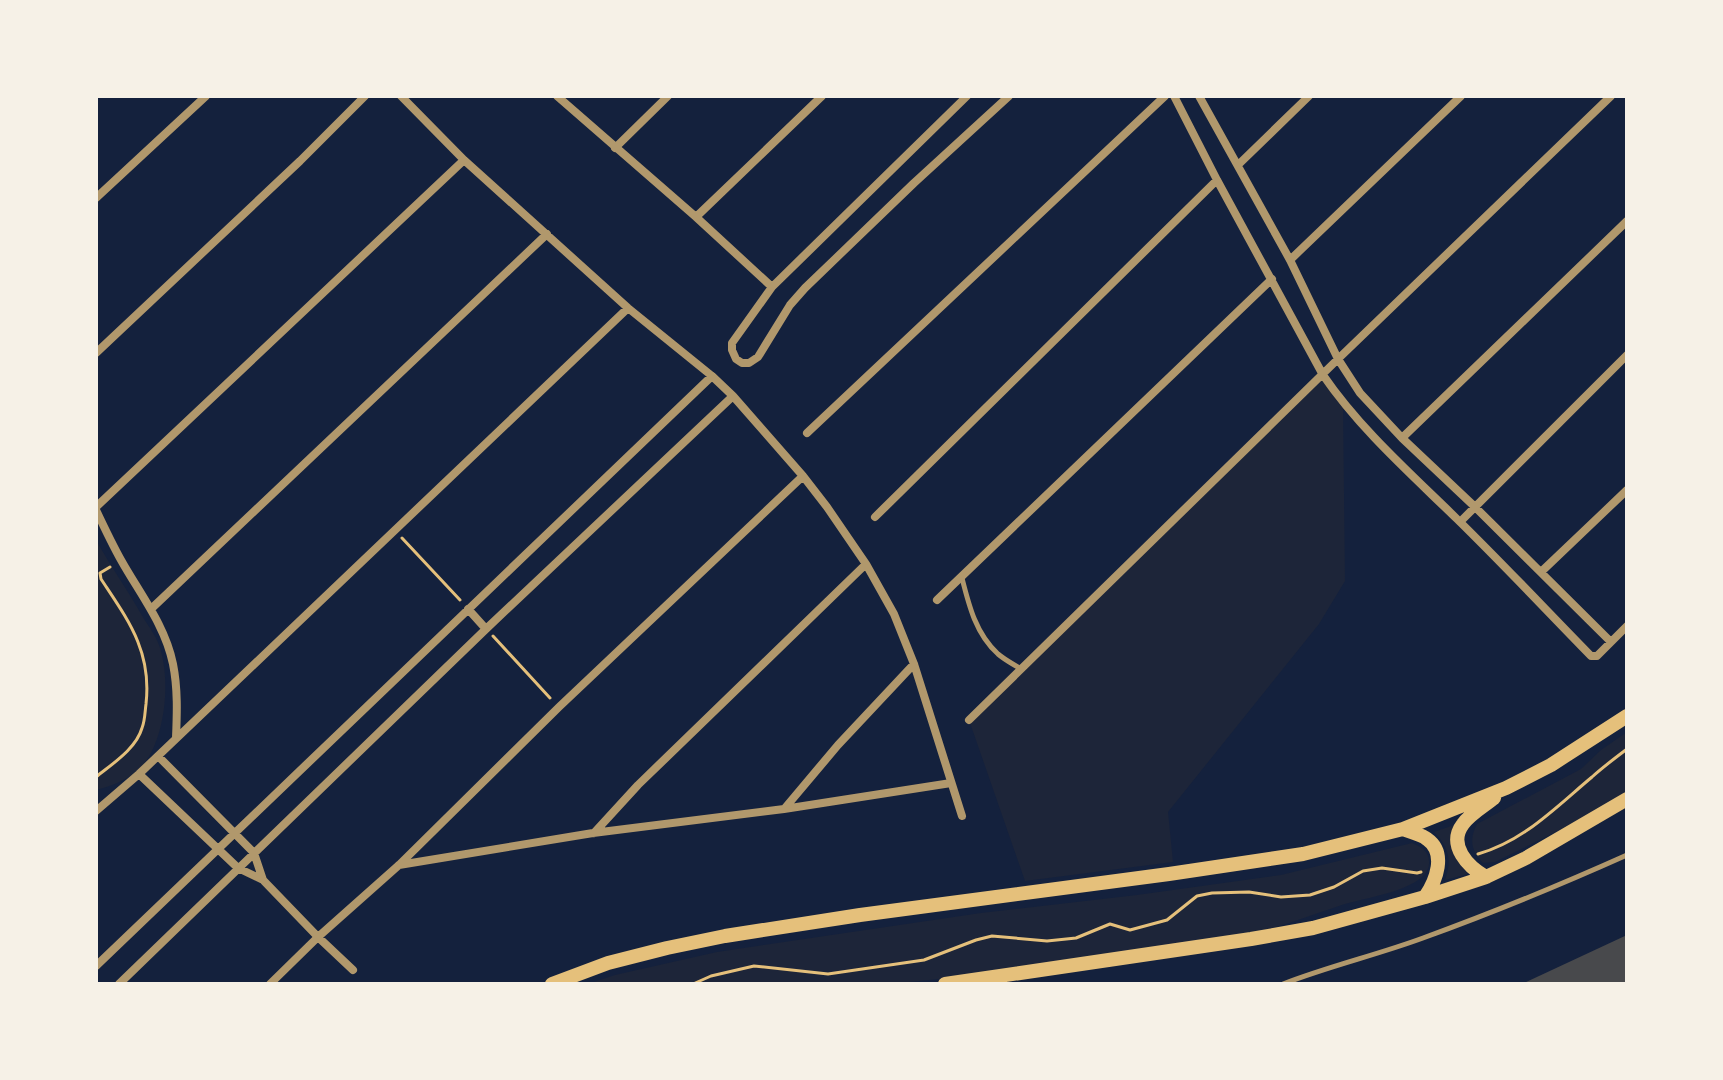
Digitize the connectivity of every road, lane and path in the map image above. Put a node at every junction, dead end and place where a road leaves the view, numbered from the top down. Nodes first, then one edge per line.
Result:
1 (206, 96) edge
2 (365, 96) edge
3 (401, 96) edge
4 (557, 96) edge
5 (668, 96) edge
6 (822, 96) edge
7 (967, 96) edge
8 (1009, 96) edge
9 (1165, 96) edge
10 (1174, 96) edge
11 (1199, 96) edge
12 (1309, 96) edge
13 (1461, 96) edge
14 (1611, 96) edge
15 (615, 148) junction
16 (464, 160) junction
17 (1238, 165) junction
18 (1217, 180) junction
19 (96, 198) edge
20 (696, 217) junction
21 (1627, 221) edge
22 (547, 234) junction
23 (1290, 260) junction
24 (1272, 279) junction
25 (772, 287) junction
26 (628, 308) junction
27 (96, 353) edge
28 (1627, 355) edge
29 (1338, 359) junction
30 (1323, 375) junction
31 (712, 376) junction
32 (733, 396) junction
33 (807, 433) dead end
34 (1402, 438) junction
35 (803, 476) junction
36 (1627, 490) edge
37 (1474, 506) junction
38 (96, 508) edge
39 (875, 517) dead end
40 (1460, 522) junction
41 (395, 531) junction
42 (121, 560) junction
43 (866, 564) junction
44 (1541, 572) junction
45 (961, 577) junction
46 (937, 600) dead end
47 (151, 609) junction
48 (468, 609) junction
49 (1627, 626) edge
50 (486, 629) junction
51 (1611, 642) junction
52 (914, 664) junction
53 (1021, 669) junction
54 (559, 707) junction
55 (1627, 716) edge
56 (969, 720) dead end
57 (176, 738) junction
58 (1627, 749) edge
59 (158, 756) junction
60 (139, 774) junction
61 (96, 777) edge
62 (951, 783) junction
63 (1506, 788) junction
64 (1627, 799) edge
65 (98, 807) edge
66 (784, 809) junction
67 (962, 816) dead end
68 (1403, 829) junction
69 (236, 833) junction
70 (593, 833) junction
71 (218, 850) junction
72 (254, 853) junction
73 (1627, 855) edge
74 (1463, 858) junction
75 (399, 865) junction
76 (1439, 867) junction
77 (238, 868) junction
78 (1486, 877) junction
79 (263, 880) junction
80 (1425, 897) junction
81 (318, 937) junction
82 (96, 966) edge
83 (353, 970) dead end
84 (119, 984) edge
85 (270, 984) edge
86 (552, 984) edge
87 (693, 984) edge
88 (945, 984) edge
89 (1283, 984) edge

1 - 19 street
2 - 27 street
3 - 16 street
4 - 15 street
5 - 15 street
6 - 20 street
7 - 25 street
8 - 25 street
9 - 33 street
10 - 18 street
11 - 17 street
12 - 17 street
13 - 23 street
14 - 29 street
15 - 20 street
16 - 22 street
16 - 38 street
17 - 23 street
18 - 24 street
18 - 39 street
20 - 25 street
21 - 34 street
22 - 26 street
22 - 47 street
23 - 29 street
24 - 30 street
24 - 45 street
26 - 31 street
26 - 41 street
28 - 37 street
29 - 30 street
29 - 34 street
30 - 40 street
30 - 53 street
31 - 32 street
31 - 48 street
32 - 35 street
32 - 50 street
34 - 37 street
35 - 43 street
35 - 54 street
36 - 44 street
37 - 40 street
37 - 44 street
38 - 42 street
40 - 51 street
41 - 48 path
41 - 57 street
42 - 47 street
42 - 61 path
43 - 52 street
43 - 70 street
44 - 51 street
45 - 46 street
45 - 53 lane
47 - 57 street
48 - 50 street
48 - 69 street
49 - 51 street
50 - 54 path
50 - 72 street
52 - 62 street
52 - 66 street
53 - 56 street
54 - 75 street
55 - 63 main road
57 - 59 street
58 - 74 path
59 - 60 street
59 - 69 street
60 - 65 street
60 - 71 street
62 - 66 street
62 - 67 street
63 - 68 main road
63 - 74 main road
64 - 78 main road
66 - 70 street
68 - 76 main road
68 - 86 main road
69 - 71 street
69 - 72 street
70 - 75 street
71 - 77 street
71 - 82 street
72 - 77 street
72 - 79 street
73 - 89 lane
74 - 78 main road
75 - 81 street
76 - 80 main road
76 - 87 path
77 - 79 street
77 - 84 street
78 - 80 main road
79 - 81 street
80 - 88 main road
81 - 83 street
81 - 85 street

